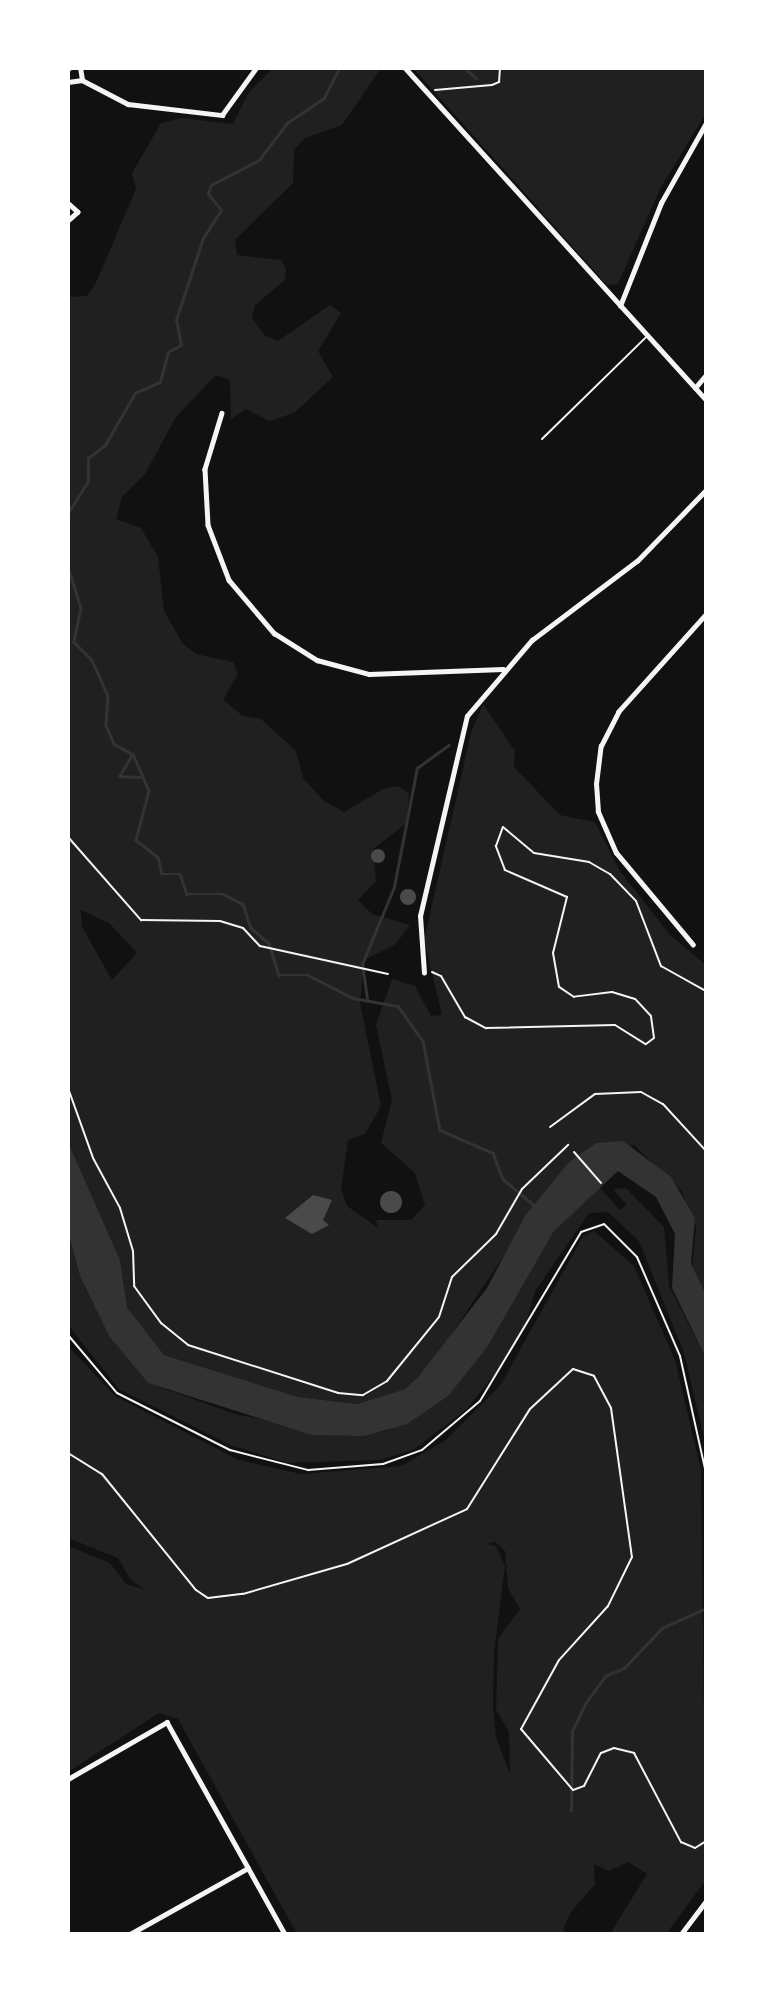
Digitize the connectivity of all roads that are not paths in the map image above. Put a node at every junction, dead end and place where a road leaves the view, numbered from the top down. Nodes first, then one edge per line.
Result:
1 (80, 68) edge
2 (257, 68) edge
3 (405, 68) edge
4 (82, 80) junction
5 (68, 82) edge
6 (706, 123) edge
7 (68, 203) edge
8 (68, 221) edge
9 (620, 307) junction
10 (647, 336) junction
11 (706, 375) edge
12 (695, 388) junction
13 (706, 400) edge
14 (222, 413) dead end
15 (542, 439) dead end
16 (706, 490) edge
17 (706, 614) edge
18 (503, 669) junction
19 (693, 945) dead end
20 (424, 973) road end
21 (68, 1779) edge
22 (248, 1868) junction
23 (706, 1901) edge
24 (130, 1934) edge
25 (285, 1934) edge
26 (681, 1934) edge

1 - 4 street
2 - 4 street
3 - 9 street
4 - 5 street
6 - 9 street
7 - 8 street
9 - 10 street
10 - 12 street
10 - 15 lane
11 - 12 street
12 - 13 street
14 - 18 street
16 - 18 street
17 - 19 street
18 - 20 street
21 - 22 street
22 - 24 street
22 - 25 street
23 - 26 street

